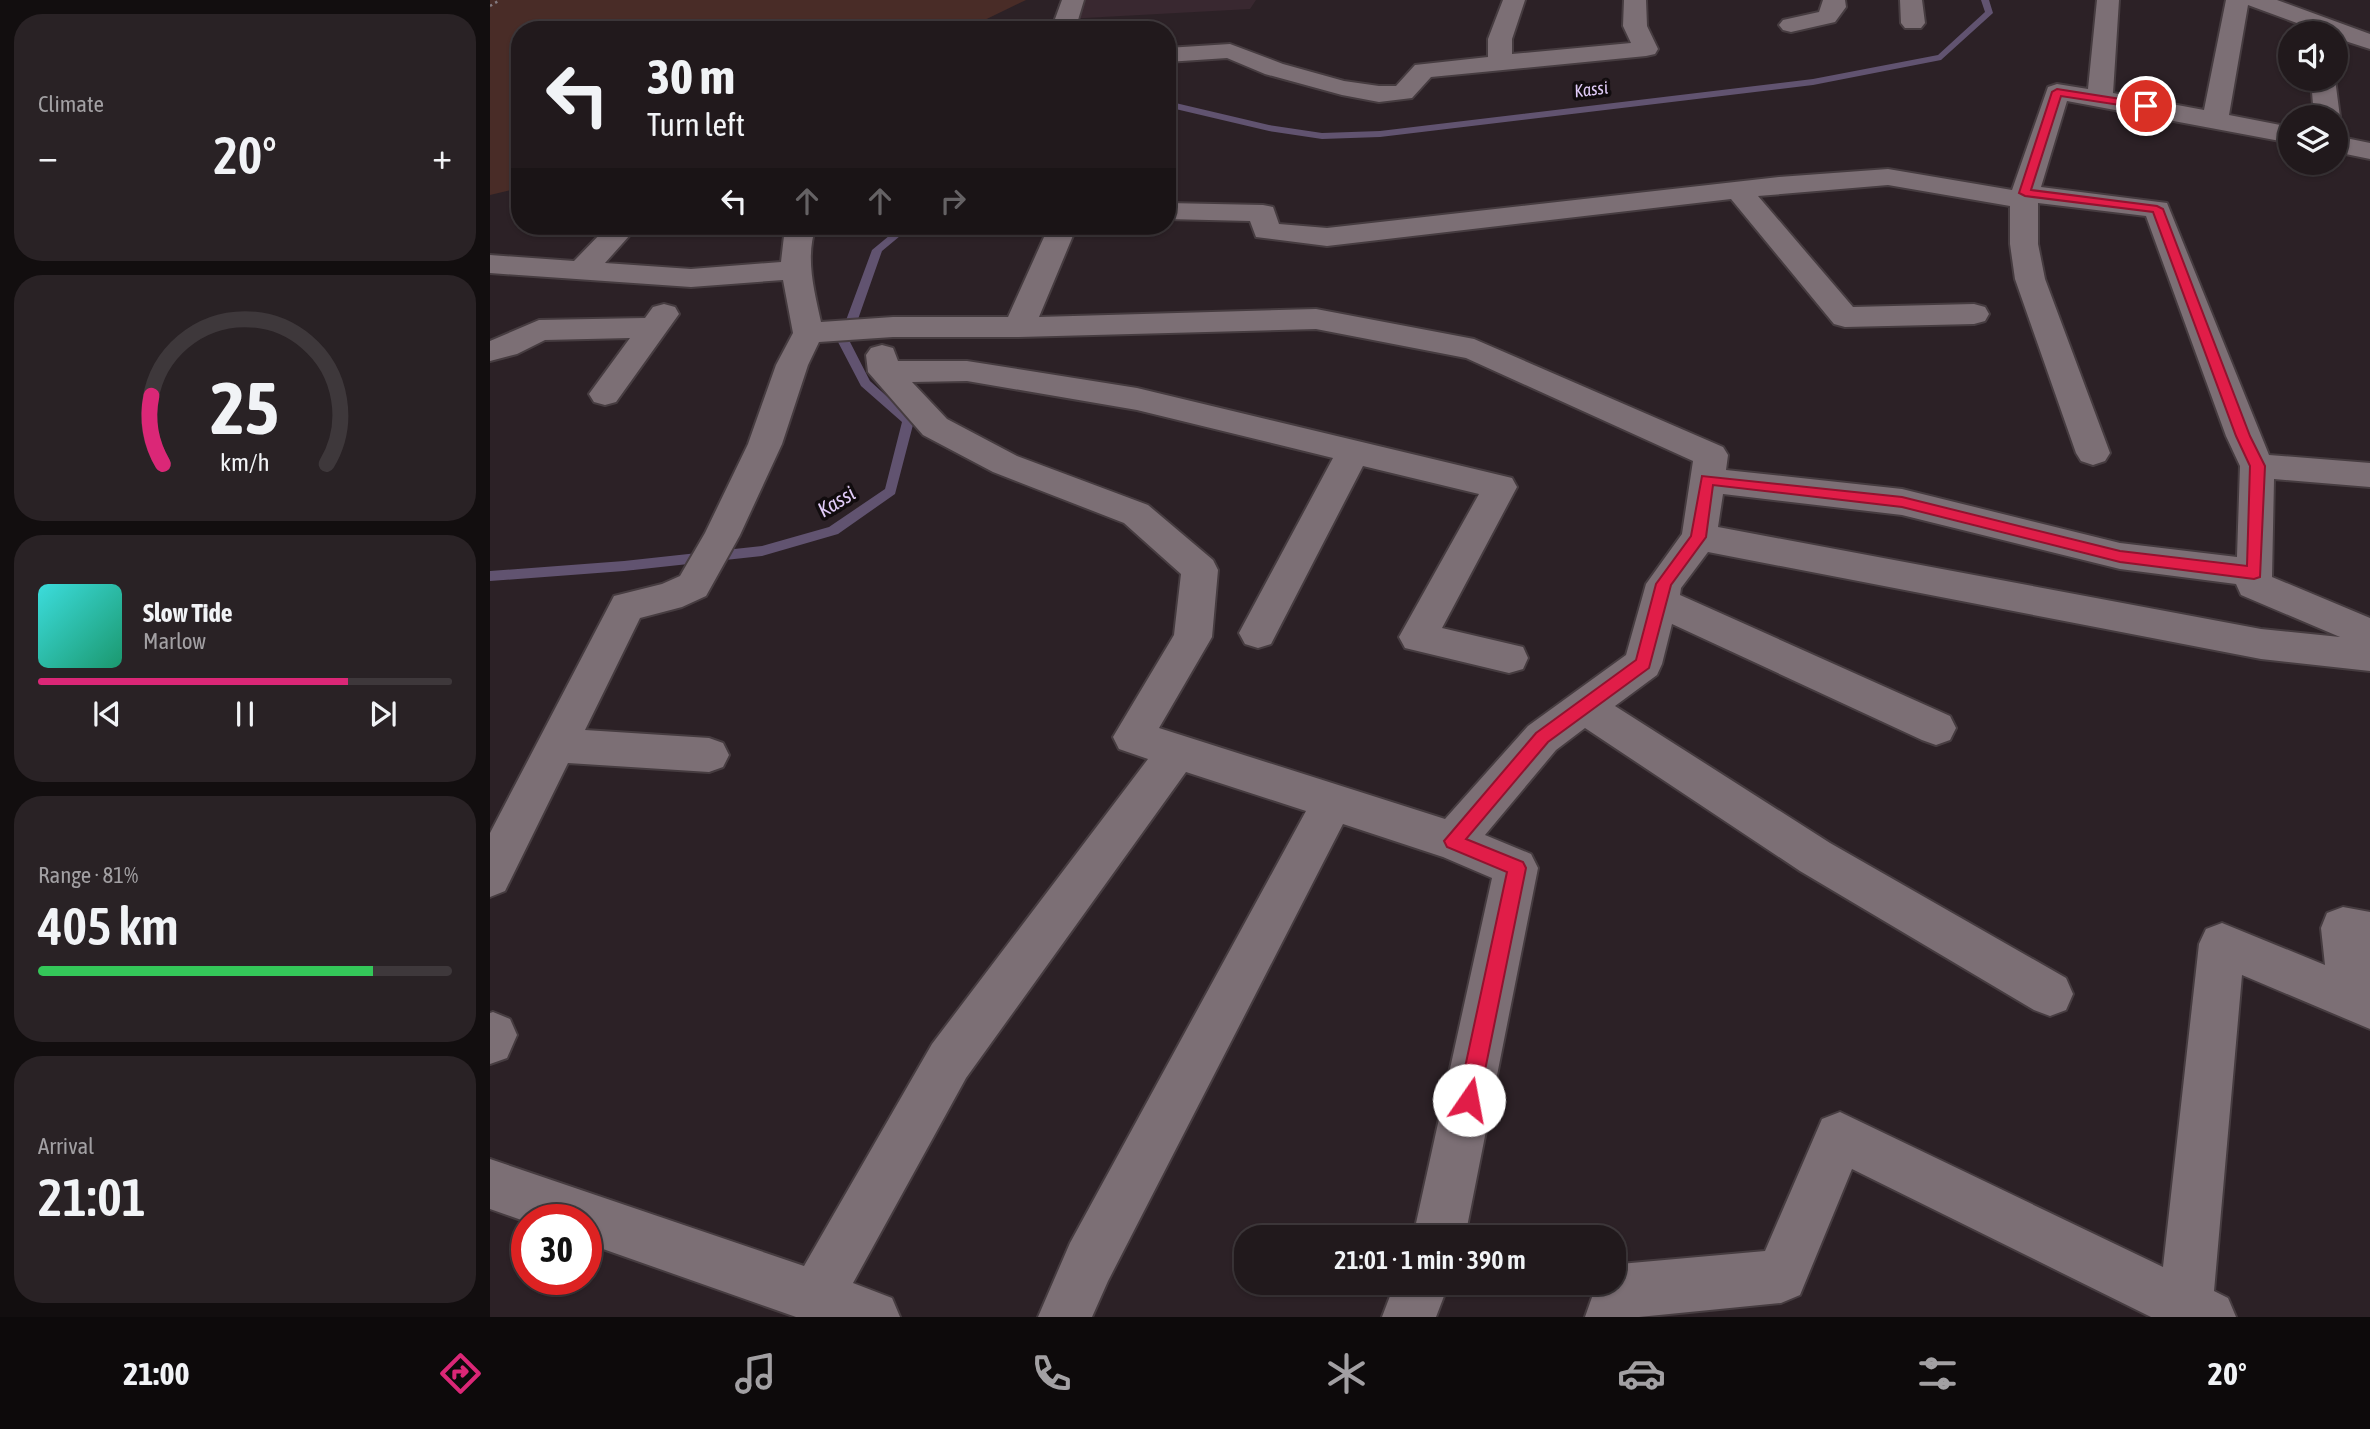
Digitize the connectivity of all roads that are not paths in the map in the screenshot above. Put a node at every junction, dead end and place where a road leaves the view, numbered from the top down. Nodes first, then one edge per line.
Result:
1 (1073, 0) edge
2 (1514, 0) edge
3 (1635, 0) edge
4 (1834, 0) edge
5 (2108, 0) edge
6 (2237, 0) edge
7 (2256, 0) edge
8 (1066, 21) edge
9 (2302, 21) edge
10 (1791, 25) dead end
11 (2348, 36) edge
12 (2370, 42) edge
13 (1176, 54) edge
14 (1500, 64) junction
15 (2100, 97) junction
16 (2215, 119) junction
17 (2278, 132) edge
18 (2348, 146) edge
19 (2370, 151) edge
20 (1738, 190) junction
21 (2025, 197) junction
22 (1176, 211) edge
23 (615, 235) edge
24 (797, 235) edge
25 (1059, 235) edge
26 (490, 264) edge
27 (582, 270) junction
28 (797, 270) junction
29 (691, 278) junction
30 (1973, 314) dead end
31 (1019, 327) junction
32 (654, 328) junction
33 (877, 329) junction
34 (808, 333) junction
35 (490, 351) edge
36 (884, 372) junction
37 (605, 394) dead end
38 (1353, 453) junction
39 (2093, 453) dead end
40 (2258, 466) junction
41 (2370, 475) edge
42 (1707, 480) junction
43 (1699, 537) junction
44 (2254, 573) junction
45 (1659, 602) junction
46 (1258, 633) dead end
47 (2370, 634) edge
48 (2370, 656) edge
49 (1508, 658) dead end
50 (1584, 707) junction
51 (1936, 728) dead end
52 (557, 745) junction
53 (1178, 751) junction
54 (709, 755) dead end
55 (1333, 802) junction
56 (1453, 841) junction
57 (490, 877) edge
58 (2370, 933) edge
59 (2050, 994) dead end
60 (2361, 1002) edge
61 (490, 1184) edge
62 (1442, 1225) edge
63 (1417, 1295) edge
64 (816, 1297) junction
65 (2193, 1313) edge
66 (873, 1317) edge
67 (1065, 1317) edge
68 (1409, 1317) edge
69 (1612, 1317) edge

1 - 8 street
2 - 14 street
3 - 14 street
4 - 10 street
5 - 15 street
6 - 16 street
7 - 9 street
11 - 12 street
13 - 14 street
15 - 16 street
15 - 21 street
16 - 17 street
18 - 19 street
20 - 21 street
20 - 22 street
20 - 30 street
21 - 39 street
21 - 40 street
23 - 27 street
24 - 28 street
25 - 31 street
26 - 27 street
27 - 29 street
28 - 29 street
28 - 34 street
29 - 32 street
31 - 33 street
31 - 42 street
32 - 35 street
32 - 37 street
33 - 34 street
33 - 36 street
34 - 52 street
36 - 38 street
36 - 53 street
38 - 46 street
38 - 49 street
40 - 41 street
40 - 44 street
42 - 43 street
42 - 44 street
43 - 45 street
43 - 48 street
44 - 47 street
45 - 50 street
45 - 51 street
50 - 56 street
50 - 59 street
52 - 54 street
52 - 57 street
53 - 55 street
53 - 64 street
55 - 56 street
55 - 67 street
56 - 62 street
58 - 60 street
60 - 65 street
61 - 64 street
63 - 68 street
64 - 66 street
65 - 69 street

